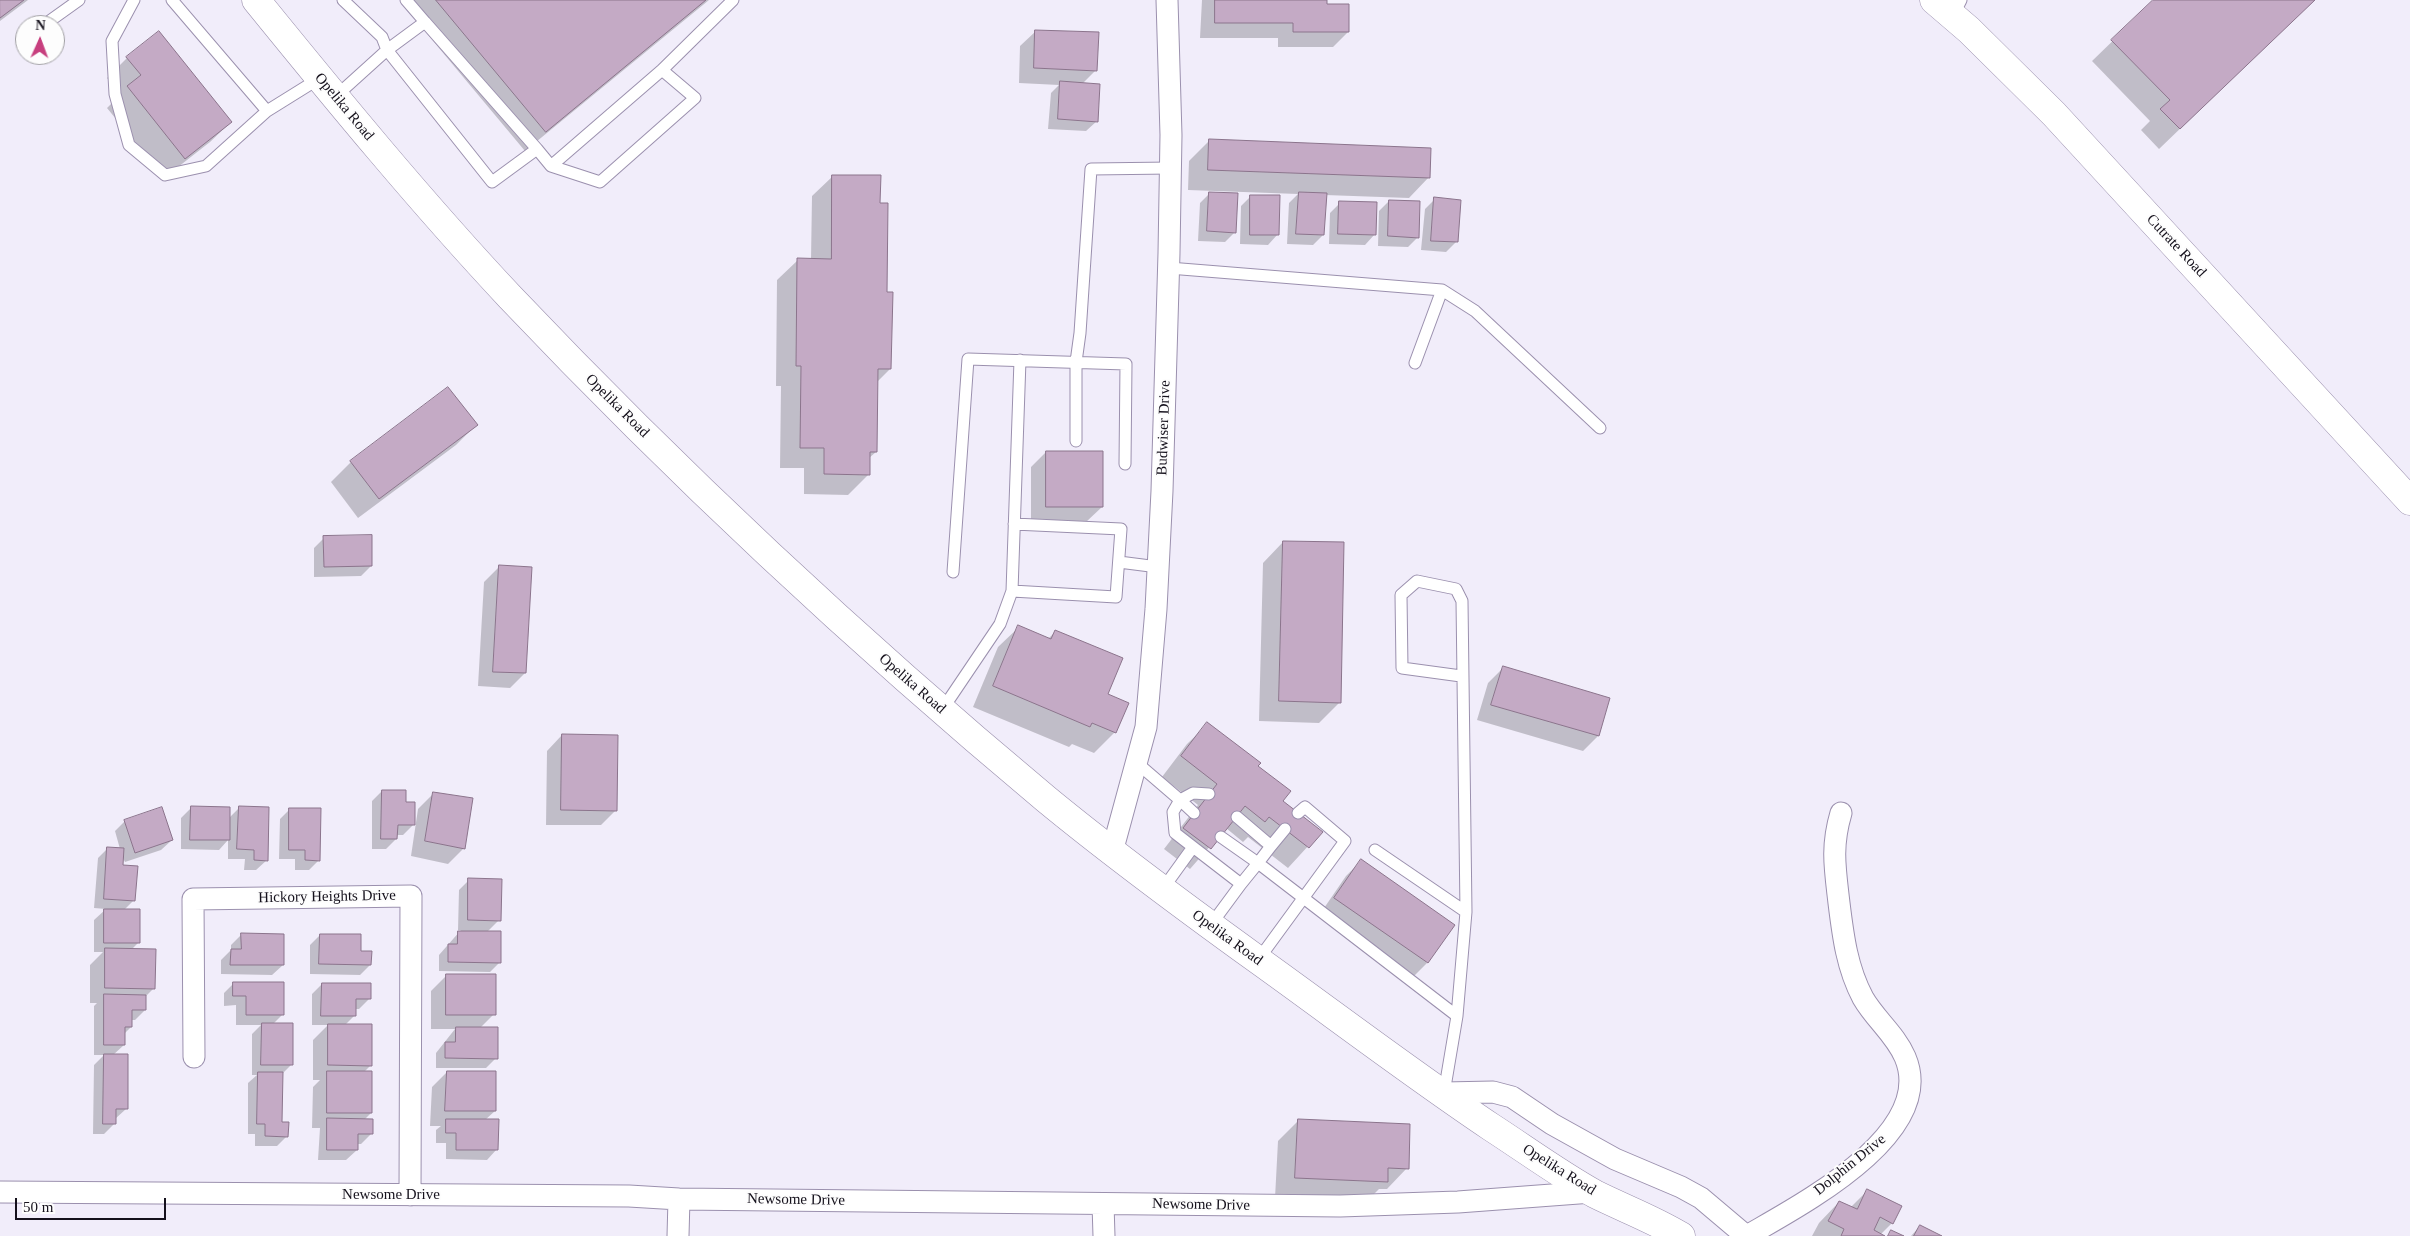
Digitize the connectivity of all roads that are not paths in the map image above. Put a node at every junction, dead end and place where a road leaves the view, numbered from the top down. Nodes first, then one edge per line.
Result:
1 (79, 0) edge
2 (134, 0) edge
3 (172, 0) edge
4 (256, 0) edge
5 (343, 0) edge
6 (406, 0) edge
7 (733, 0) edge
8 (1167, 0) edge
9 (1949, 5) edge
10 (58, 15) edge
11 (425, 22) junction
12 (387, 50) junction
13 (662, 70) junction
14 (328, 88) junction
15 (267, 111) junction
16 (537, 149) junction
17 (551, 166) junction
18 (1171, 168) junction
19 (1169, 268) junction
20 (1442, 290) junction
21 (1020, 360) junction
22 (1076, 362) junction
23 (1415, 363) dead end
24 (1600, 428) dead end
25 (1076, 441) dead end
26 (1126, 464) dead end
27 (2410, 501) edge
28 (1014, 524) junction
29 (1119, 562) junction
30 (1158, 566) junction
31 (953, 572) dead end
32 (1012, 591) junction
33 (1462, 676) junction
34 (942, 710) junction
35 (1137, 763) junction
36 (1209, 794) dead end
37 (1180, 800) junction
38 (1298, 813) dead end
39 (1841, 813) dead end
40 (1194, 814) dead end
41 (1237, 817) dead end
42 (1285, 829) dead end
43 (1221, 837) dead end
44 (1271, 846) junction
45 (1192, 847) junction
46 (1375, 850) dead end
47 (1112, 852) junction
48 (1258, 863) junction
49 (1242, 884) junction
50 (1162, 890) junction
51 (1303, 898) junction
52 (1466, 912) junction
53 (1210, 926) junction
54 (1258, 960) junction
55 (1457, 1016) junction
56 (194, 1057) dead end
57 (1444, 1093) junction
58 (0, 1192) edge
59 (1592, 1192) junction
60 (410, 1195) junction
61 (679, 1199) junction
62 (1103, 1204) junction
63 (678, 1236) edge
64 (1104, 1236) edge
65 (1680, 1236) edge
66 (1747, 1236) edge

1 - 10 lane
2 - 15 lane
3 - 15 lane
4 - 14 main road, Opelika Road
5 - 12 lane
6 - 11 lane
7 - 13 lane
8 - 18 street, Budwiser Drive
9 - 27 main road, Cutrate Road
11 - 12 lane
11 - 16 lane
12 - 14 lane
12 - 16 lane
13 - 17 lane
13 - 17 lane
14 - 15 lane
14 - 34 main road, Opelika Road
16 - 17 lane
18 - 19 street, Budwiser Drive
18 - 22 lane
19 - 20 lane
19 - 30 street, Budwiser Drive
20 - 23 lane
20 - 24 lane
21 - 22 lane
21 - 28 lane
21 - 31 lane
22 - 25 lane
22 - 26 lane
28 - 29 lane
28 - 32 lane
29 - 30 lane
29 - 32 lane
30 - 35 street, Budwiser Drive
32 - 34 lane
33 - 33 lane
33 - 52 lane
34 - 47 main road, Opelika Road
35 - 37 lane
35 - 47 street, Budwiser Drive
36 - 37 lane
37 - 40 lane
37 - 45 lane
38 - 51 lane
39 - 66 street, Dolphin Drive
41 - 44 lane
42 - 44 lane
43 - 48 lane
44 - 48 lane
45 - 49 lane
45 - 50 lane
46 - 52 lane
47 - 50 main road, Opelika Road
48 - 49 lane
48 - 51 lane
49 - 53 lane
50 - 53 main road, Opelika Road
51 - 54 lane
51 - 55 lane
52 - 55 lane
53 - 54 main road, Opelika Road
54 - 57 main road, Opelika Road
55 - 57 lane
56 - 60 street, Hickory Heights Drive
57 - 59 main road, Opelika Road
57 - 66 street
58 - 60 street, Newsome Drive
59 - 62 street, Newsome Drive
59 - 65 main road, Opelika Road
60 - 61 street, Newsome Drive
61 - 62 street, Newsome Drive
61 - 63 street
62 - 64 street

